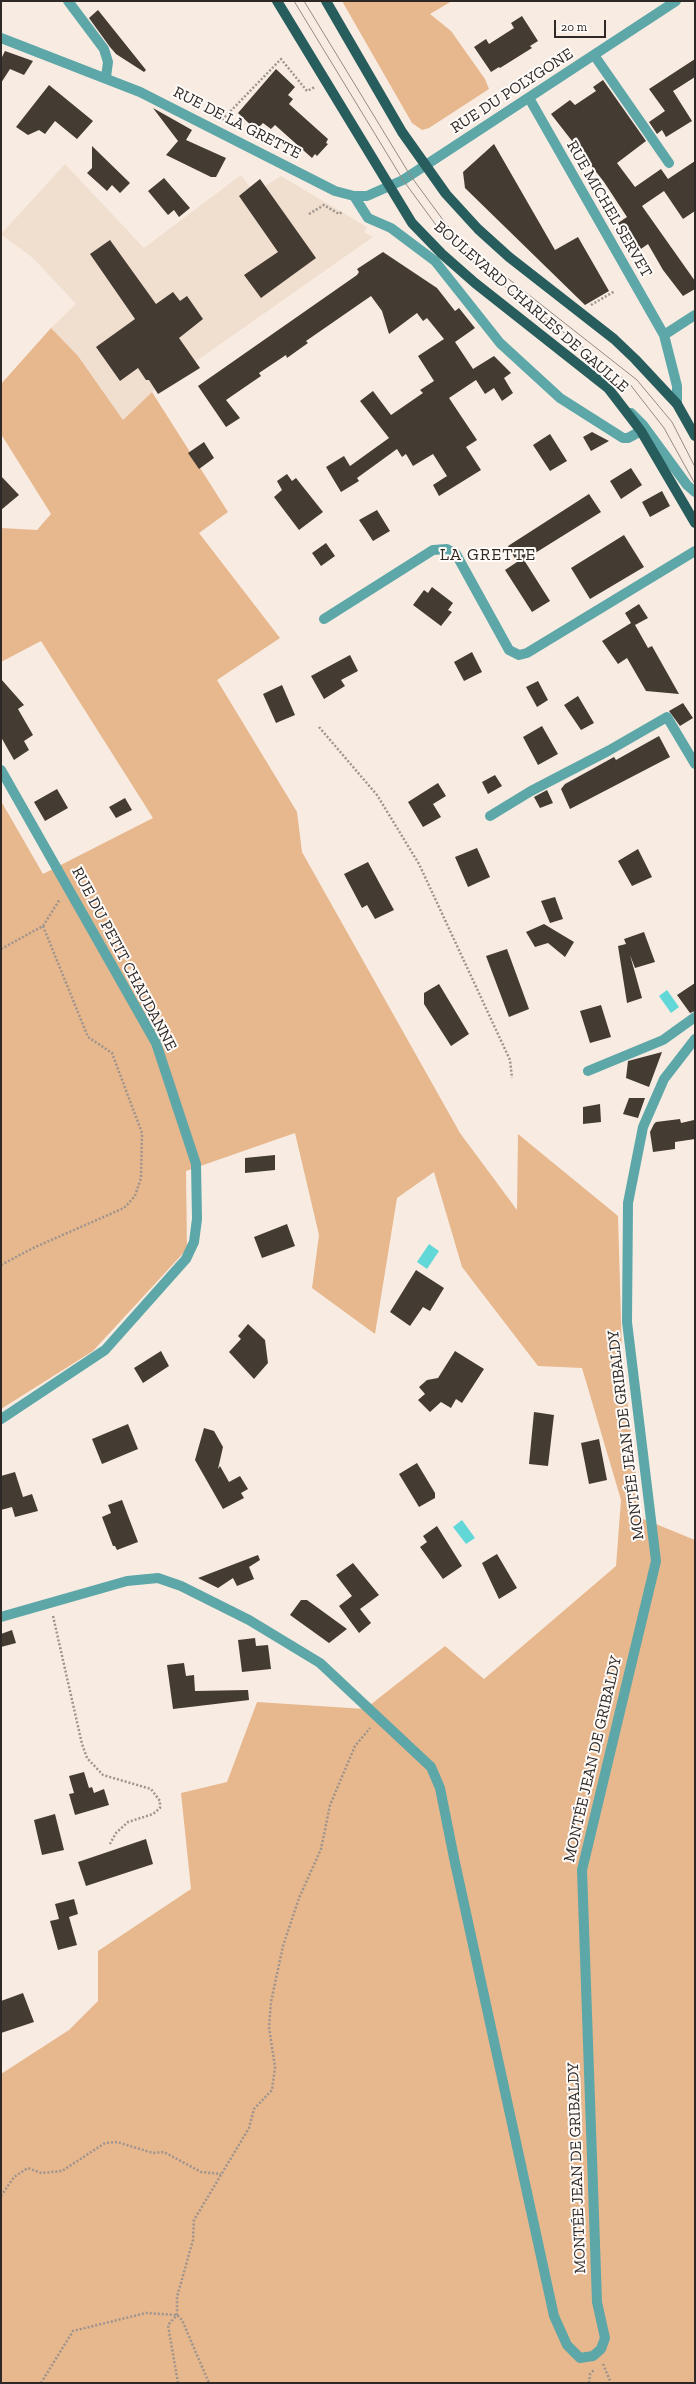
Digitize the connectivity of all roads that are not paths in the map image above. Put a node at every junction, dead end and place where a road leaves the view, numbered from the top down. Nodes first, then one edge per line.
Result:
1 (68, 1) edge
2 (277, 1) edge
3 (326, 1) edge
4 (676, 1) edge
5 (1, 38) edge
6 (594, 55) junction
7 (106, 77) junction
8 (529, 98) junction
9 (669, 162) dead end
10 (425, 166) junction
11 (389, 188) junction
12 (354, 196) junction
13 (438, 258) junction
14 (695, 315) edge
15 (664, 335) junction
16 (677, 404) junction
17 (626, 409) junction
18 (637, 433) junction
19 (695, 436) edge
20 (695, 492) edge
21 (695, 523) edge
22 (695, 551) edge
23 (324, 619) dead end
24 (695, 764) edge
25 (1, 770) edge
26 (490, 816) dead end
27 (695, 1017) edge
28 (695, 1039) edge
29 (588, 1071) dead end
30 (1, 1419) edge
31 (1, 1617) edge

1 - 7 street
2 - 11 main road, BOULEVARD CHARLES DE GAULLE
3 - 10 main road, BOULEVARD CHARLES DE GAULLE
4 - 6 street, RUE DU POLYGONE
5 - 7 street, RUE DE LA GRETTE
6 - 8 street, RUE DU POLYGONE
6 - 9 street
7 - 12 street, RUE DE LA GRETTE
8 - 10 street, RUE DU POLYGONE
8 - 15 street, RUE MICHEL SERVET
10 - 11 street, RUE DU POLYGONE
10 - 16 main road, BOULEVARD CHARLES DE GAULLE
11 - 12 street, RUE DE LA GRETTE
11 - 13 main road, BOULEVARD CHARLES DE GAULLE
12 - 13 street
13 - 17 main road, BOULEVARD CHARLES DE GAULLE
13 - 18 street
14 - 15 street
15 - 16 street, RUE MICHEL SERVET
16 - 19 main road, BOULEVARD CHARLES DE GAULLE
17 - 18 main road, BOULEVARD CHARLES DE GAULLE
17 - 20 street
18 - 21 main road, BOULEVARD CHARLES DE GAULLE
22 - 23 street
24 - 26 street
25 - 30 street, RUE DU PETIT CHAUDANNE
27 - 29 street
28 - 31 street, MONTÉE JEAN DE GRIBALDY

